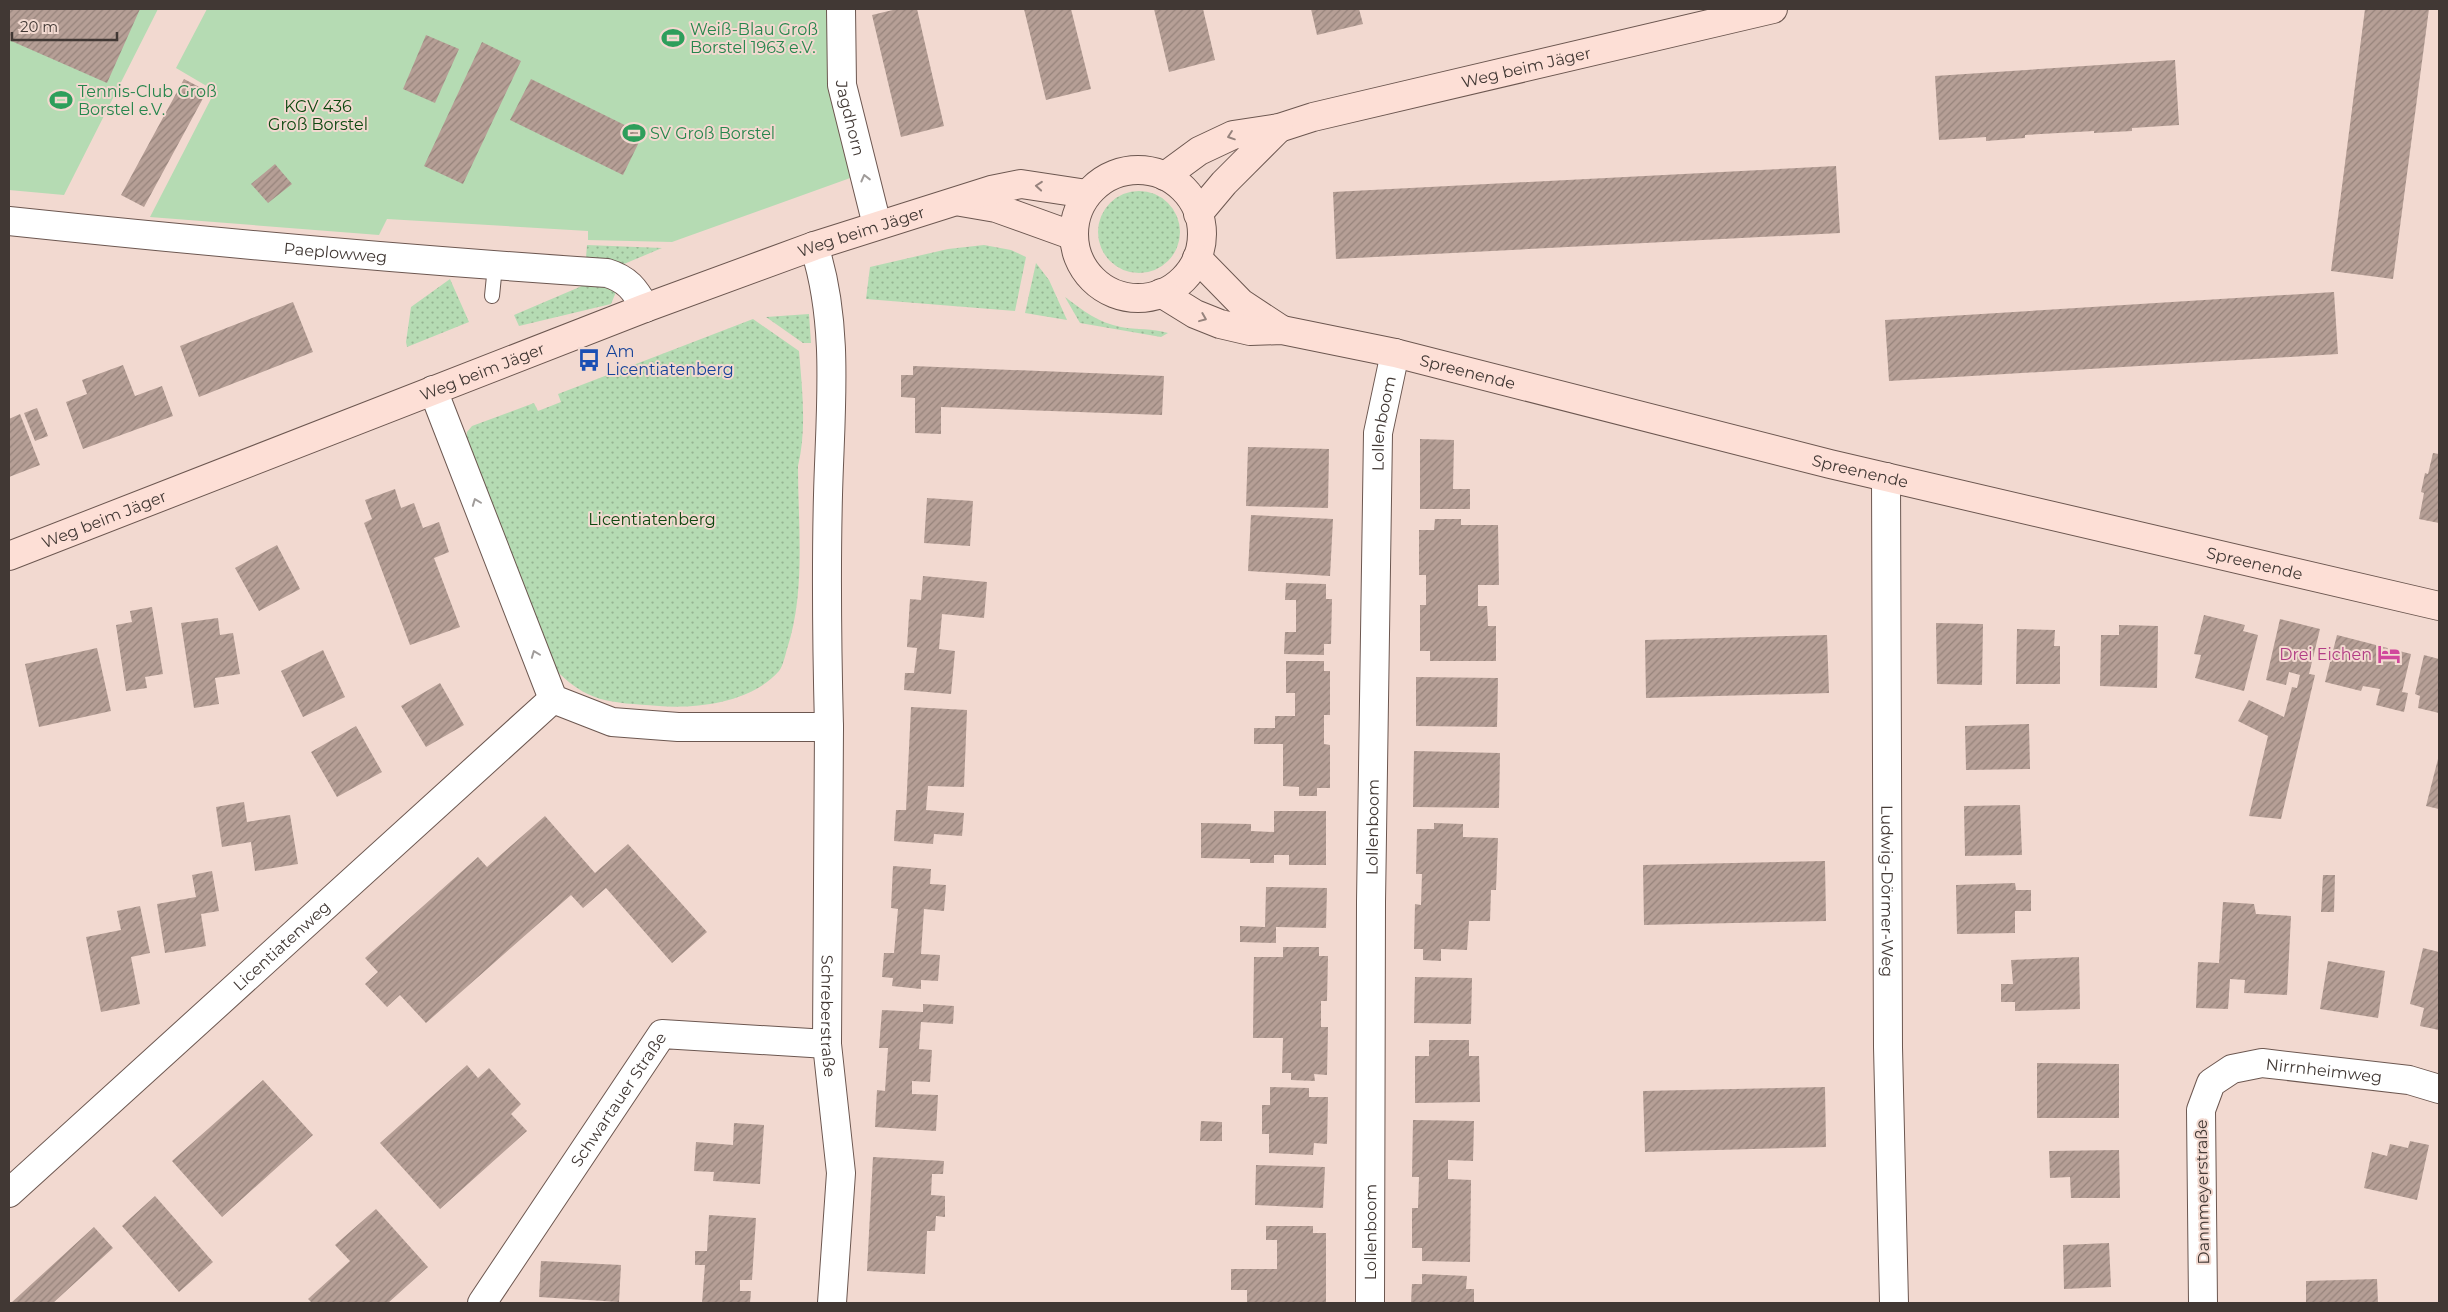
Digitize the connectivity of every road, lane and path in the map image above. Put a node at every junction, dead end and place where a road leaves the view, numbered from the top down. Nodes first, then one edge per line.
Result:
1 (841, 9) edge
2 (1773, 9) edge
3 (1279, 128) junction
4 (1165, 176) junction
5 (1087, 194) junction
6 (960, 201) junction
7 (1198, 214) junction
8 (9, 221) edge
9 (877, 225) junction
10 (1074, 236) junction
11 (814, 246) junction
12 (1197, 258) junction
13 (495, 266) junction
14 (1161, 293) junction
15 (492, 296) dead end
16 (645, 308) junction
17 (1282, 330) junction
18 (1395, 353) junction
19 (433, 390) junction
20 (1886, 478) junction
21 (9, 556) edge
22 (2439, 606) edge
23 (552, 699) junction
24 (829, 726) junction
25 (827, 1044) junction
26 (2211, 1082) joint
27 (2439, 1089) edge
28 (9, 1193) edge
29 (482, 1303) edge
30 (832, 1303) edge
31 (1370, 1303) edge
32 (1894, 1303) edge
33 (2203, 1303) edge

9 -> 1 street, Jagdhorn
2 - 3 street, Weg beim Jäger
3 -> 4 street, Weg beim Jäger
3 - 7 street, Weg beim Jäger
4 - 5 street
4 - 7 street
5 -> 6 street, Weg beim Jäger
5 - 10 street
6 - 9 street, Weg beim Jäger
6 - 10 street, Weg beim Jäger
7 - 12 street
8 - 13 street, Paeplowweg
9 - 11 street, Weg beim Jäger
10 - 14 street
11 - 16 street, Weg beim Jäger
11 - 24 street
12 - 14 street
12 - 17 street, Spreenende
13 - 15 lane
13 - 16 street, Paeplowweg
14 -> 17 street, Spreenende
16 - 19 street, Weg beim Jäger
17 - 18 street, Spreenende
18 - 20 street, Spreenende
18 - 31 street, Lollenboom
19 - 21 street, Weg beim Jäger
23 -> 19 street
20 - 22 street, Spreenende
20 - 32 street, Ludwig-Dörmer-Weg
23 - 24 street
23 - 28 street, Licentiatenweg
24 - 25 street, Schreberstraße
25 - 29 street, Schwartauer Straße
25 - 30 street, Schreberstraße
26 - 27 street, Nirrnheimweg
26 - 33 street, Dannmeyerstraße

